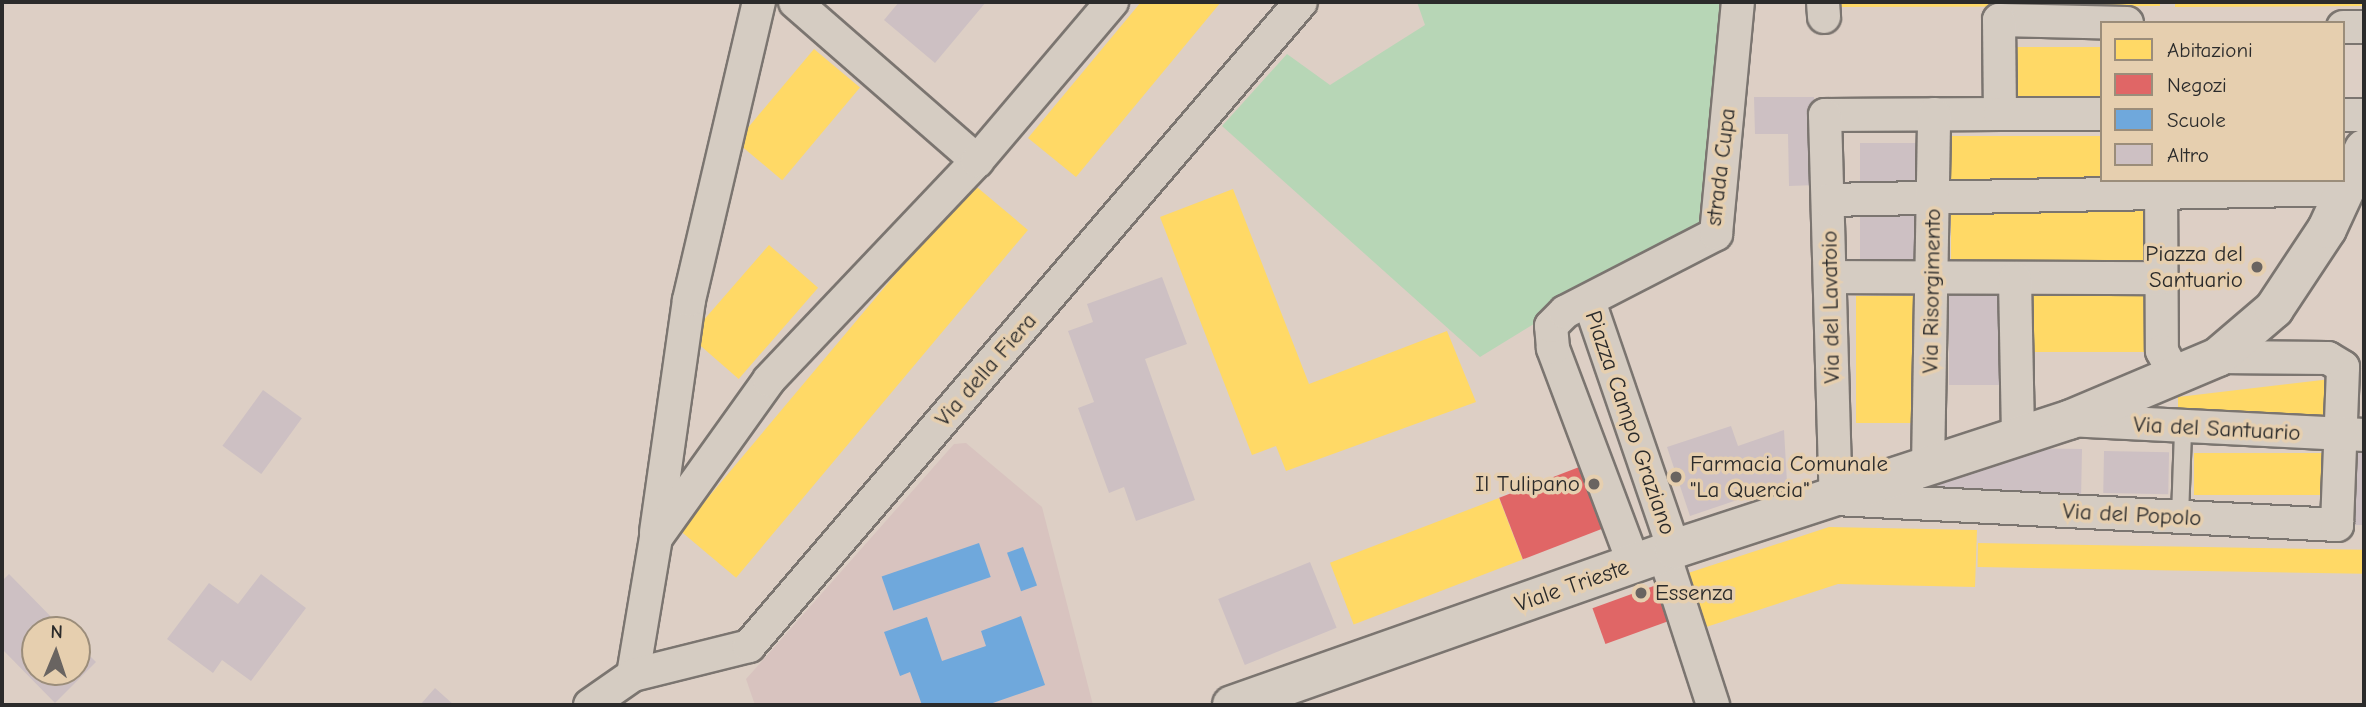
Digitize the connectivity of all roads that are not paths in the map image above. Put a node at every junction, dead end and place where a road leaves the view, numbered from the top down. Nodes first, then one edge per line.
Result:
1 (759, 2) edge
2 (795, 2) edge
3 (1112, 2) edge
4 (1301, 2) edge
5 (1738, 2) edge
6 (2100, 22) edge
7 (2345, 27) edge
8 (2364, 27) edge
9 (1934, 114) junction
10 (2000, 114) junction
11 (2100, 114) edge
12 (2345, 115) edge
13 (2364, 115) edge
14 (2364, 149) edge
15 (977, 161) junction
16 (2161, 187) edge
17 (2346, 189) junction
18 (1934, 199) junction
19 (1828, 200) junction
20 (1830, 277) junction
21 (1934, 278) junction
22 (2161, 278) junction
23 (2015, 279) junction
24 (1589, 301) junction
25 (2218, 357) junction
26 (2176, 377) junction
27 (2069, 420) junction
28 (2183, 429) junction
29 (2353, 435) edge
30 (2018, 436) junction
31 (1921, 470) junction
32 (1836, 499) junction
33 (2180, 517) junction
34 (656, 538) junction
35 (1657, 556) junction
36 (633, 675) junction
37 (590, 705) edge
38 (1232, 705) edge
39 (1713, 705) edge

1 - 34 street
2 - 15 street
3 - 15 street
4 - 36 street, Via della Fiera
5 - 24 street, strada Cupa
6 - 10 street
7 - 8 street
9 - 10 street
9 - 18 street, Via Risorgimento
9 - 19 street, Via del Lavatoio
10 - 11 street
12 - 13 street
14 - 17 main road, Via del Santuario
15 - 34 street
16 - 17 street
16 - 18 street
16 - 22 street
17 - 25 main road, Via del Santuario
18 - 19 street
18 - 21 street, Via Risorgimento
19 - 20 street, Via del Lavatoio
20 - 21 street
20 - 32 street, Via del Lavatoio
21 - 23 street
21 - 31 street, Via Risorgimento
22 - 23 street
22 - 26 street
23 - 30 street
24 - 35 street, Piazza Campo Graziano
24 - 35 street, Piazza Campo Graziano
25 - 26 main road, Via del Santuario
25 - 29 street
26 - 27 main road, Via del Santuario
27 - 28 street, Via del Santuario
27 - 30 main road, Via del Santuario
28 - 29 street, Via del Santuario
28 - 33 lane
29 - 33 street, Via del Popolo
30 - 31 main road, Via del Santuario
31 - 32 main road, Viale Trieste
32 - 33 street, Via del Popolo
32 - 35 main road, Viale Trieste
34 - 36 street
35 - 38 main road, Viale Trieste
35 - 39 street
36 - 37 street, Via della Fiera

